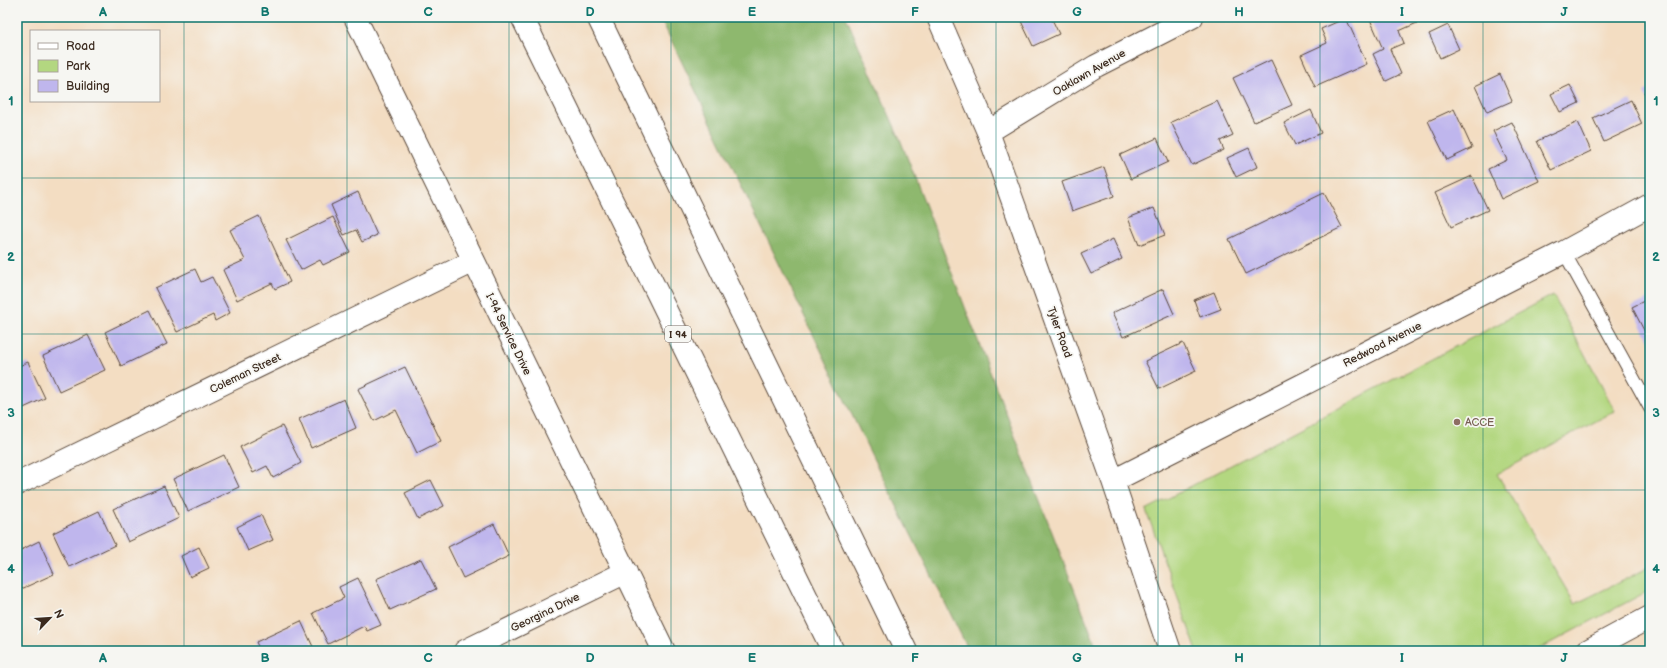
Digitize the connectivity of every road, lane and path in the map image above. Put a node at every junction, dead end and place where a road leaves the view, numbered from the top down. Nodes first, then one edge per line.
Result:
1 (355, 17) edge
2 (522, 17) edge
3 (598, 17) edge
4 (938, 17) edge
5 (1192, 17) edge
6 (988, 132) junction
7 (1650, 205) edge
8 (1564, 252) junction
9 (474, 261) junction
10 (1650, 408) edge
11 (1113, 481) junction
12 (17, 484) edge
13 (626, 572) junction
14 (1650, 618) edge
15 (465, 651) edge
16 (664, 651) edge
17 (833, 651) edge
18 (906, 651) edge
19 (1170, 651) edge
20 (1587, 651) edge

1 - 9 main road, I-94 Service Drive
2 - 17 main road, I 94
3 - 18 main road
4 - 6 main road, Tyler Road
5 - 6 main road, Oaklawn Avenue
6 - 11 main road, Tyler Road
7 - 8 main road, Redwood Avenue
8 - 10 lane
8 - 11 main road, Redwood Avenue
9 - 12 main road, Coleman Street
9 - 13 main road, I-94 Service Drive
11 - 19 main road, Tyler Road
13 - 15 main road, Georgina Drive
13 - 16 main road, I-94 Service Drive
14 - 20 main road

